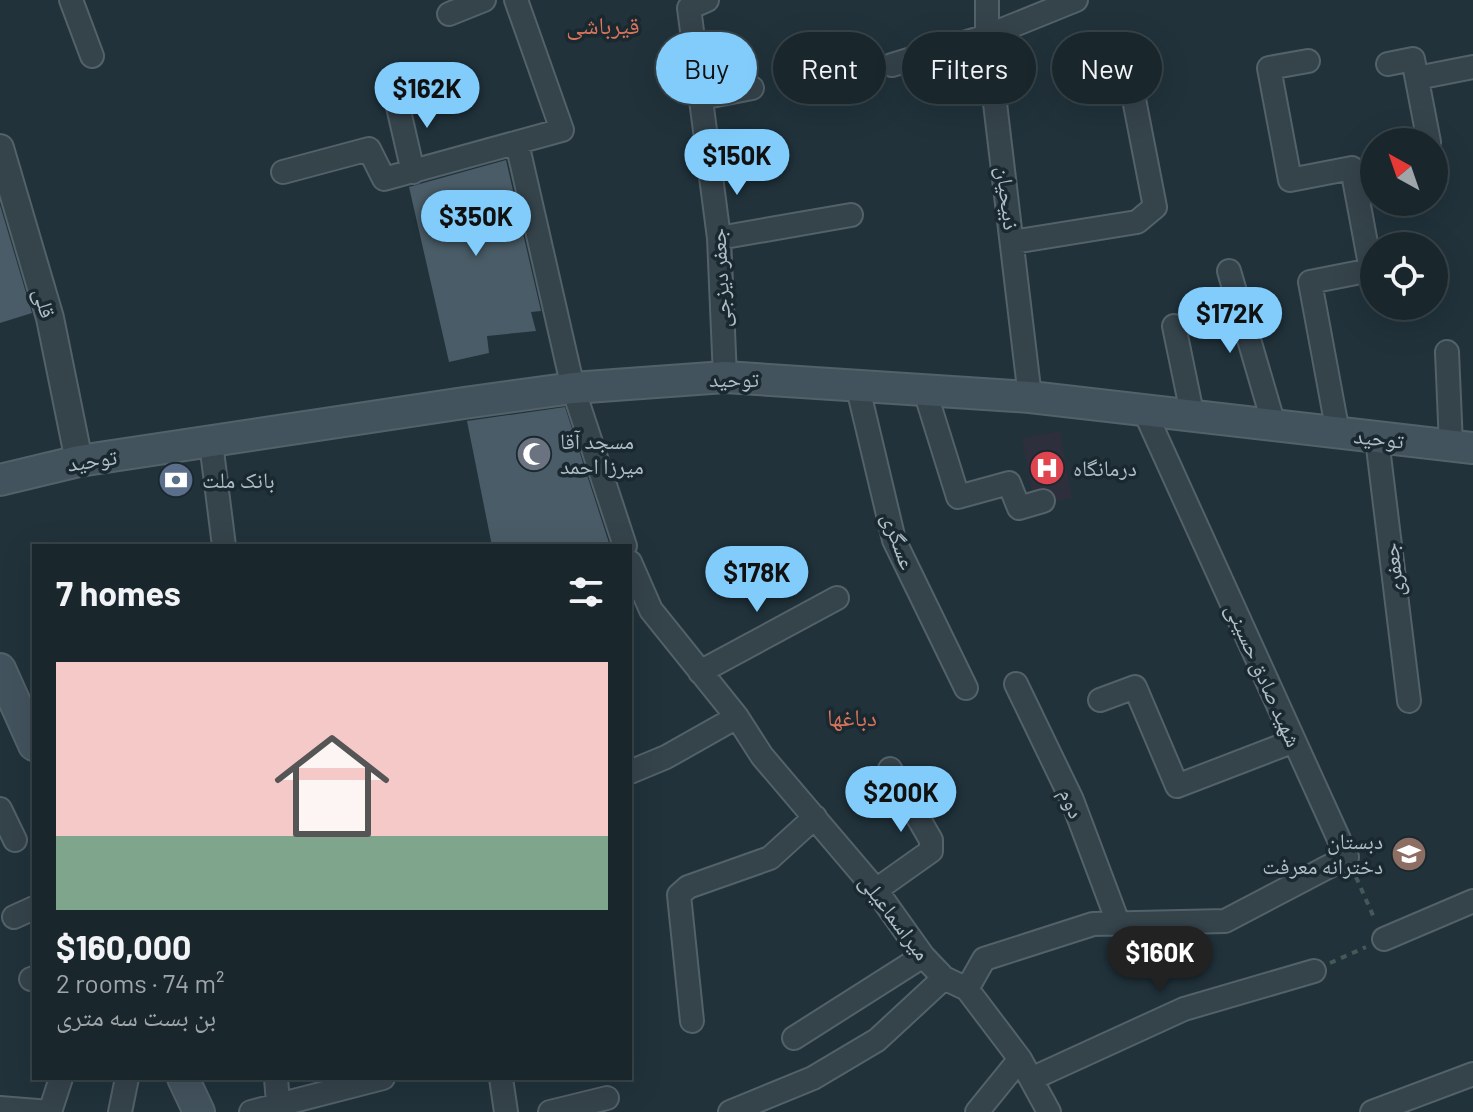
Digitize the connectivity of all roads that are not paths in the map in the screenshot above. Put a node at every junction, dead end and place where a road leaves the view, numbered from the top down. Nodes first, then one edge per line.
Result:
1 (71, 0) edge
2 (484, 0) edge
3 (516, 0) edge
4 (707, 0) edge
5 (987, 0) edge
6 (1076, 0) edge
7 (449, 14) dead end
8 (692, 32) edge
9 (987, 32) edge
10 (997, 32) edge
11 (92, 56) dead end
12 (1308, 61) dead end
13 (902, 62) edge
14 (1388, 64) dead end
15 (892, 65) dead end
16 (1473, 67) edge
17 (1417, 78) junction
18 (396, 98) dead end
19 (702, 104) edge
20 (996, 104) edge
21 (1135, 104) edge
22 (1426, 128) edge
23 (517, 143) junction
24 (0, 148) edge
25 (283, 172) dead end
26 (413, 172) junction
27 (1360, 185) edge
28 (851, 215) dead end
29 (1367, 216) edge
30 (719, 238) junction
31 (1013, 242) junction
32 (1229, 271) dead end
33 (1174, 326) dead end
34 (1447, 352) dead end
35 (725, 377) junction
36 (857, 384) junction
37 (573, 388) junction
38 (924, 388) junction
39 (1030, 397) junction
40 (1144, 410) junction
41 (1192, 413) junction
42 (1274, 425) junction
43 (1338, 433) junction
44 (1377, 439) junction
45 (211, 443) junction
46 (1462, 446) edge
47 (79, 461) junction
48 (0, 480) edge
49 (1043, 501) dead end
50 (224, 544) edge
51 (624, 544) edge
52 (632, 567) edge
53 (837, 598) dead end
54 (700, 672) junction
55 (2, 680) edge
56 (1016, 684) dead end
57 (966, 688) dead end
58 (1100, 700) dead end
59 (1409, 701) dead end
60 (737, 717) junction
61 (32, 741) edge
62 (1294, 741) junction
63 (890, 769) dead end
64 (632, 771) edge
65 (0, 809) edge
66 (815, 817) junction
67 (15, 840) dead end
68 (876, 890) junction
69 (1473, 901) edge
70 (1119, 925) junction
71 (1384, 939) road end
72 (923, 956) junction
73 (1314, 971) road end
74 (944, 978) junction
75 (967, 989) junction
76 (692, 1021) dead end
77 (794, 1038) dead end
78 (1020, 1059) junction
79 (1473, 1074) edge
80 (1031, 1079) junction
81 (60, 1080) edge
82 (127, 1080) edge
83 (184, 1080) edge
84 (276, 1080) edge
85 (372, 1080) edge
86 (501, 1080) edge
87 (607, 1098) dead end
88 (278, 1103) junction
89 (0, 1108) edge
90 (50, 1112) edge
91 (120, 1112) edge
92 (199, 1112) edge
93 (251, 1112) edge
94 (506, 1112) edge
95 (550, 1112) edge
96 (730, 1112) edge
97 (977, 1112) edge
98 (1049, 1112) edge
99 (1372, 1112) edge

1 - 11 street
2 - 7 street
3 - 23 street
4 - 8 street, جعفر دیزجی
5 - 9 street, ذبیحیان
6 - 10 street
12 - 27 street
13 - 15 street
14 - 17 street
16 - 17 street
17 - 22 street
18 - 26 street
19 - 30 street, جعفر دیزجی
20 - 31 street, ذبیحیان
21 - 31 street
23 - 26 street
23 - 37 street
24 - 47 street, قلی
25 - 26 street
28 - 30 street
29 - 43 street
30 - 35 street, جعفر دیزجی
31 - 39 street, ذبیحیان
32 - 42 street
33 - 41 street
34 - 46 street
35 - 36 main road, توحید
35 - 37 main road, توحید
36 - 38 main road, توحید
36 - 57 street, عسگری
37 - 45 main road, توحید
37 - 51 street
38 - 39 main road, توحید
38 - 49 street
39 - 40 main road, توحید
40 - 41 main road, توحید
40 - 62 street, شهید صادق حسینی
41 - 42 main road, توحید
42 - 43 main road, توحید
43 - 44 main road, توحید
44 - 46 main road, توحید
44 - 59 street, جعفری
45 - 47 main road, توحید
45 - 50 street
47 - 48 main road, توحید
52 - 54 street, میراسماعیلی
53 - 54 street
54 - 60 street, میراسماعیلی
55 - 61 main road
56 - 70 street, دوم
58 - 62 street
60 - 64 street
60 - 66 street, میراسماعیلی
62 - 70 street, شهید صادق حسینی
63 - 68 street
65 - 67 street
66 - 68 street, میراسماعیلی
66 - 76 street
68 - 72 street, میراسماعیلی
69 - 71 street
70 - 75 street
72 - 74 street, میراسماعیلی
72 - 77 street
73 - 80 street
74 - 75 street, میراسماعیلی
74 - 96 street
75 - 78 street, میراسماعیلی
78 - 80 street, میراسماعیلی
78 - 97 street
79 - 99 street
80 - 98 street, میراسماعیلی
81 - 90 street
82 - 91 street
83 - 92 main road
84 - 88 street
85 - 88 street
86 - 94 street
87 - 95 street
88 - 93 street
89 - 90 street

